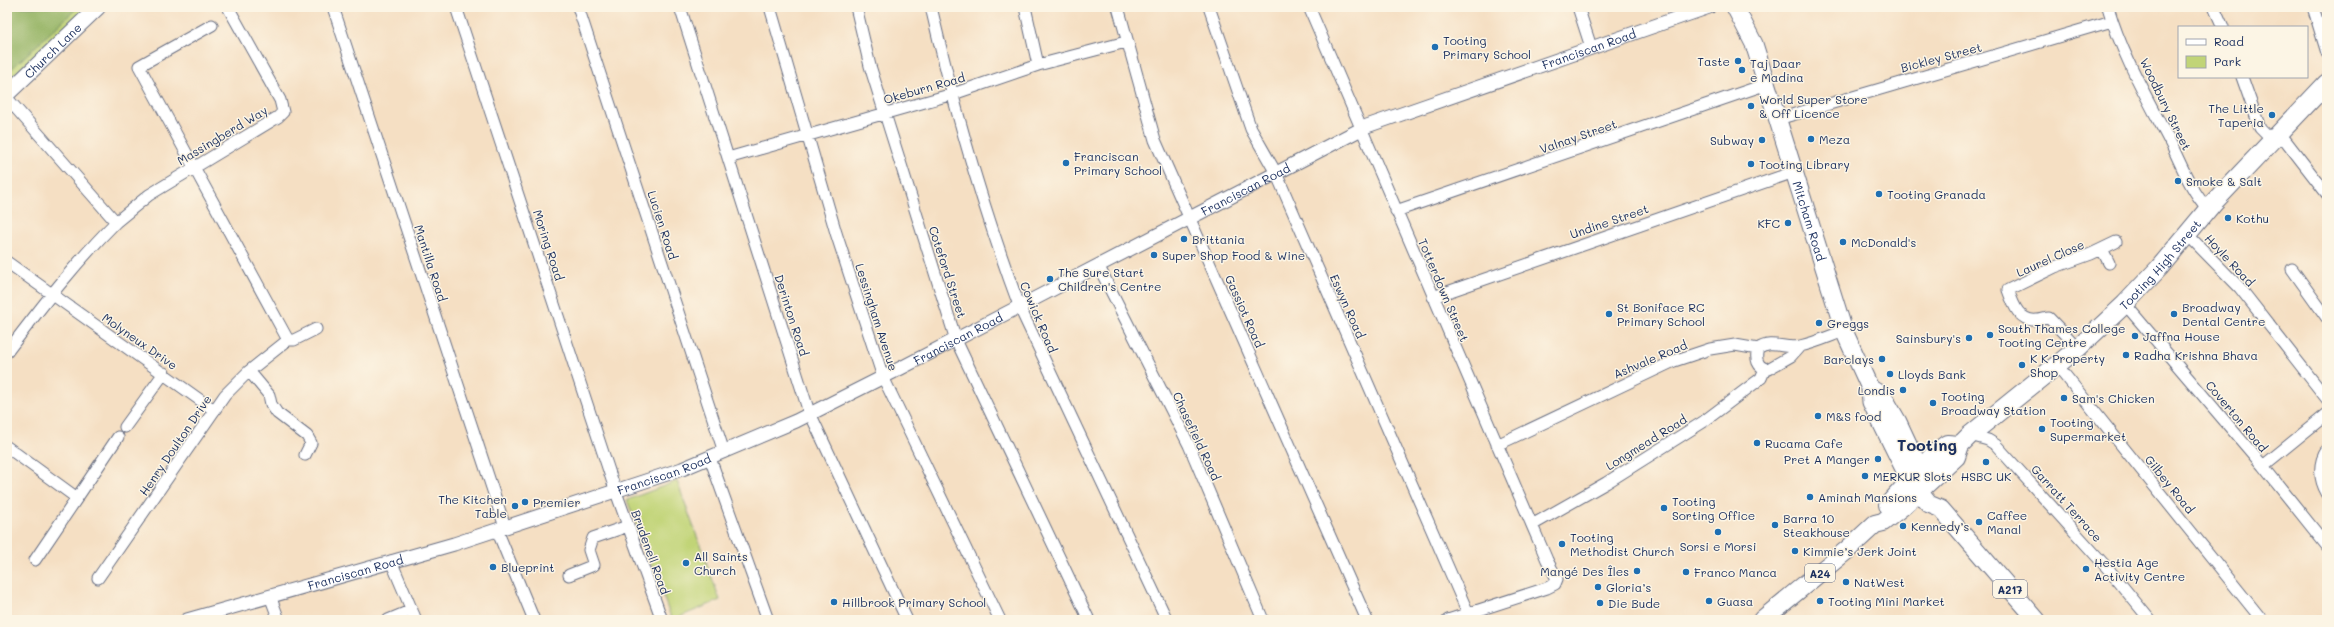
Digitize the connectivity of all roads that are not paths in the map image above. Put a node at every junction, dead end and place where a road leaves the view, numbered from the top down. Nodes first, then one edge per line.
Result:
1 (98, 7) edge
2 (228, 7) edge
3 (333, 7) edge
4 (456, 7) edge
5 (578, 7) edge
6 (680, 7) edge
7 (770, 7) edge
8 (856, 7) edge
9 (931, 7) edge
10 (1025, 7) edge
11 (1118, 7) edge
12 (1209, 7) edge
13 (1309, 7) edge
14 (1578, 7) edge
15 (1710, 7) edge
16 (2108, 7) edge
17 (2214, 7) edge
18 (2313, 7) edge
19 (1738, 8) edge
20 (2112, 21) junction
21 (212, 25) dead end
22 (2223, 26) edge
23 (1126, 42) junction
24 (1591, 47) junction
25 (2327, 53) edge
26 (1038, 65) junction
27 (2242, 78) edge
28 (2327, 83) edge
29 (1767, 84) junction
30 (7, 94) edge
31 (953, 94) junction
32 (7, 98) edge
33 (885, 113) junction
34 (1778, 119) junction
35 (1360, 129) junction
36 (808, 136) junction
37 (2275, 136) junction
38 (728, 158) junction
39 (196, 167) junction
40 (1794, 172) junction
41 (1276, 174) junction
42 (2327, 194) edge
43 (2208, 209) junction
44 (1396, 211) junction
45 (1191, 219) junction
46 (116, 222) junction
47 (2187, 234) junction
48 (2116, 242) dead end
49 (2102, 249) junction
50 (7, 262) edge
51 (2109, 263) dead end
52 (1099, 267) junction
53 (2292, 269) dead end
54 (51, 293) junction
55 (1433, 297) junction
56 (2125, 304) junction
57 (1020, 308) junction
58 (2327, 318) edge
59 (316, 329) dead end
60 (1844, 331) junction
61 (288, 340) junction
62 (956, 340) junction
63 (1799, 347) junction
64 (2078, 348) junction
65 (1758, 350) junction
66 (7, 352) edge
67 (2057, 365) junction
68 (1765, 369) junction
69 (249, 371) junction
70 (164, 373) junction
71 (883, 377) junction
72 (2327, 399) edge
73 (214, 410) junction
74 (810, 414) junction
75 (2327, 414) edge
76 (125, 427) dead end
77 (118, 437) dead end
78 (1965, 440) junction
79 (1497, 445) junction
80 (7, 447) edge
81 (2327, 450) edge
82 (724, 452) junction
83 (305, 454) dead end
84 (710, 458) junction
85 (2263, 466) junction
86 (1919, 482) junction
87 (616, 492) junction
88 (2327, 492) edge
89 (77, 498) junction
90 (1532, 525) junction
91 (628, 526) junction
92 (501, 528) junction
93 (2327, 546) edge
94 (35, 560) dead end
95 (392, 561) junction
96 (569, 575) dead end
97 (98, 578) dead end
98 (270, 596) junction
99 (1468, 613) junction
100 (414, 615) edge
101 (187, 620) edge
102 (279, 620) edge
103 (388, 620) edge
104 (534, 620) edge
105 (662, 620) edge
106 (768, 620) edge
107 (907, 620) edge
108 (1000, 620) edge
109 (1089, 620) edge
110 (1167, 620) edge
111 (1263, 620) edge
112 (1366, 620) edge
113 (1448, 620) edge
114 (1762, 620) edge
115 (2037, 620) edge
116 (2150, 620) edge
117 (2262, 620) edge

1 - 30 main road, Church Lane
2 - 39 street, Massingberd Way
3 - 92 street, Mantilla Road
4 - 87 street, Moring Road
5 - 82 street, Lucien Road
6 - 38 street, Derinton Road
7 - 36 street, Lessingham Avenue
8 - 33 street, Coteford Street
9 - 31 street, Cowick Road
10 - 26 street
11 - 23 street, Gassiot Road
12 - 41 street, Eswyn Road
13 - 35 street, Totterdown Street
14 - 24 street
15 - 24 street, Franciscan Road
16 - 20 street, Woodbury Street
17 - 22 street
18 - 25 street
19 - 29 main road, Mitcham Road / A217
20 - 34 street, Bickley Street
20 - 43 street, Woodbury Street
21 - 39 street
23 - 26 street, Okeburn Road
23 - 45 street, Gassiot Road
24 - 35 street, Franciscan Road
26 - 31 street, Okeburn Road
27 - 37 street
28 - 37 highway, Tooting High Street / A24
29 - 34 main road, Mitcham Road / A217
29 - 44 street, Valnay Street
31 - 33 street, Okeburn Road
31 - 57 street, Cowick Road
32 - 46 street
33 - 36 street, Okeburn Road
33 - 62 street, Coteford Street
34 - 40 main road, Mitcham Road / A217
35 - 41 street, Franciscan Road
35 - 44 street, Totterdown Street
36 - 38 street, Okeburn Road
36 - 71 street, Lessingham Avenue
37 - 42 street
37 - 43 highway, Tooting High Street / A24
38 - 74 street, Derinton Road
39 - 46 street, Massingberd Way
39 - 61 street
40 - 55 street, Undine Street
40 - 60 main road, Mitcham Road / A217
41 - 45 street, Franciscan Road
41 - 99 street, Eswyn Road
43 - 47 highway, Tooting High Street / A24
44 - 55 street, Totterdown Street
45 - 52 street, Franciscan Road
45 - 112 street, Gassiot Road
46 - 54 street, Massingberd Way
47 - 56 highway, Tooting High Street / A24
47 - 72 street, Hoyle Road
48 - 49 street, Laurel Close
49 - 51 street, Laurel Close
49 - 64 street, Laurel Close
50 - 54 street, Molyneux Drive
52 - 57 street, Franciscan Road
52 - 111 street, Chasefield Road
53 - 58 street
54 - 66 street, Massingberd Way
54 - 70 street, Molyneux Drive
55 - 79 street, Totterdown Street
56 - 64 highway, Tooting High Street / A24
56 - 85 street, Coverton Road
57 - 62 street, Franciscan Road
57 - 110 street, Cowick Road
59 - 61 street, Henry Doulton Drive
60 - 63 street, Ashvale Road
60 - 86 main road, Mitcham Road / A217
61 - 69 street, Henry Doulton Drive
62 - 71 street, Franciscan Road
62 - 109 street, Coteford Street
63 - 65 street, Ashvale Road
63 - 68 street, Longmead Road
64 - 67 highway, Tooting High Street / A24
65 - 68 street
65 - 79 street, Ashvale Road
67 - 78 highway, Tooting High Street / A24
67 - 117 street, Gilbey Road
68 - 90 street, Longmead Road
69 - 73 street, Henry Doulton Drive
69 - 83 street
70 - 73 street, Molyneux Drive
70 - 76 street
71 - 74 street, Franciscan Road
71 - 108 street, Lessingham Avenue
73 - 97 street, Henry Doulton Drive
74 - 82 street, Franciscan Road
74 - 107 street, Derinton Road
75 - 85 street
77 - 89 street
78 - 86 highway, Tooting High Street / A24
78 - 116 street, Garratt Terrace
79 - 90 street, Totterdown Street
80 - 89 street
81 - 88 street
82 - 84 street, Franciscan Road
84 - 87 street, Franciscan Road
84 - 106 street
85 - 93 street, Coverton Road
86 - 114 highway, Tooting High Street / A24
86 - 115 main road, A217
87 - 91 street, Brudenell Road
87 - 92 street, Franciscan Road
89 - 94 street
90 - 99 street, Totterdown Street
91 - 96 street
91 - 105 street, Brudenell Road
92 - 95 street, Franciscan Road
92 - 104 street, Mantilla Road
95 - 98 street, Franciscan Road
95 - 100 street
98 - 101 street, Franciscan Road
98 - 102 street
99 - 113 street
100 - 103 street

